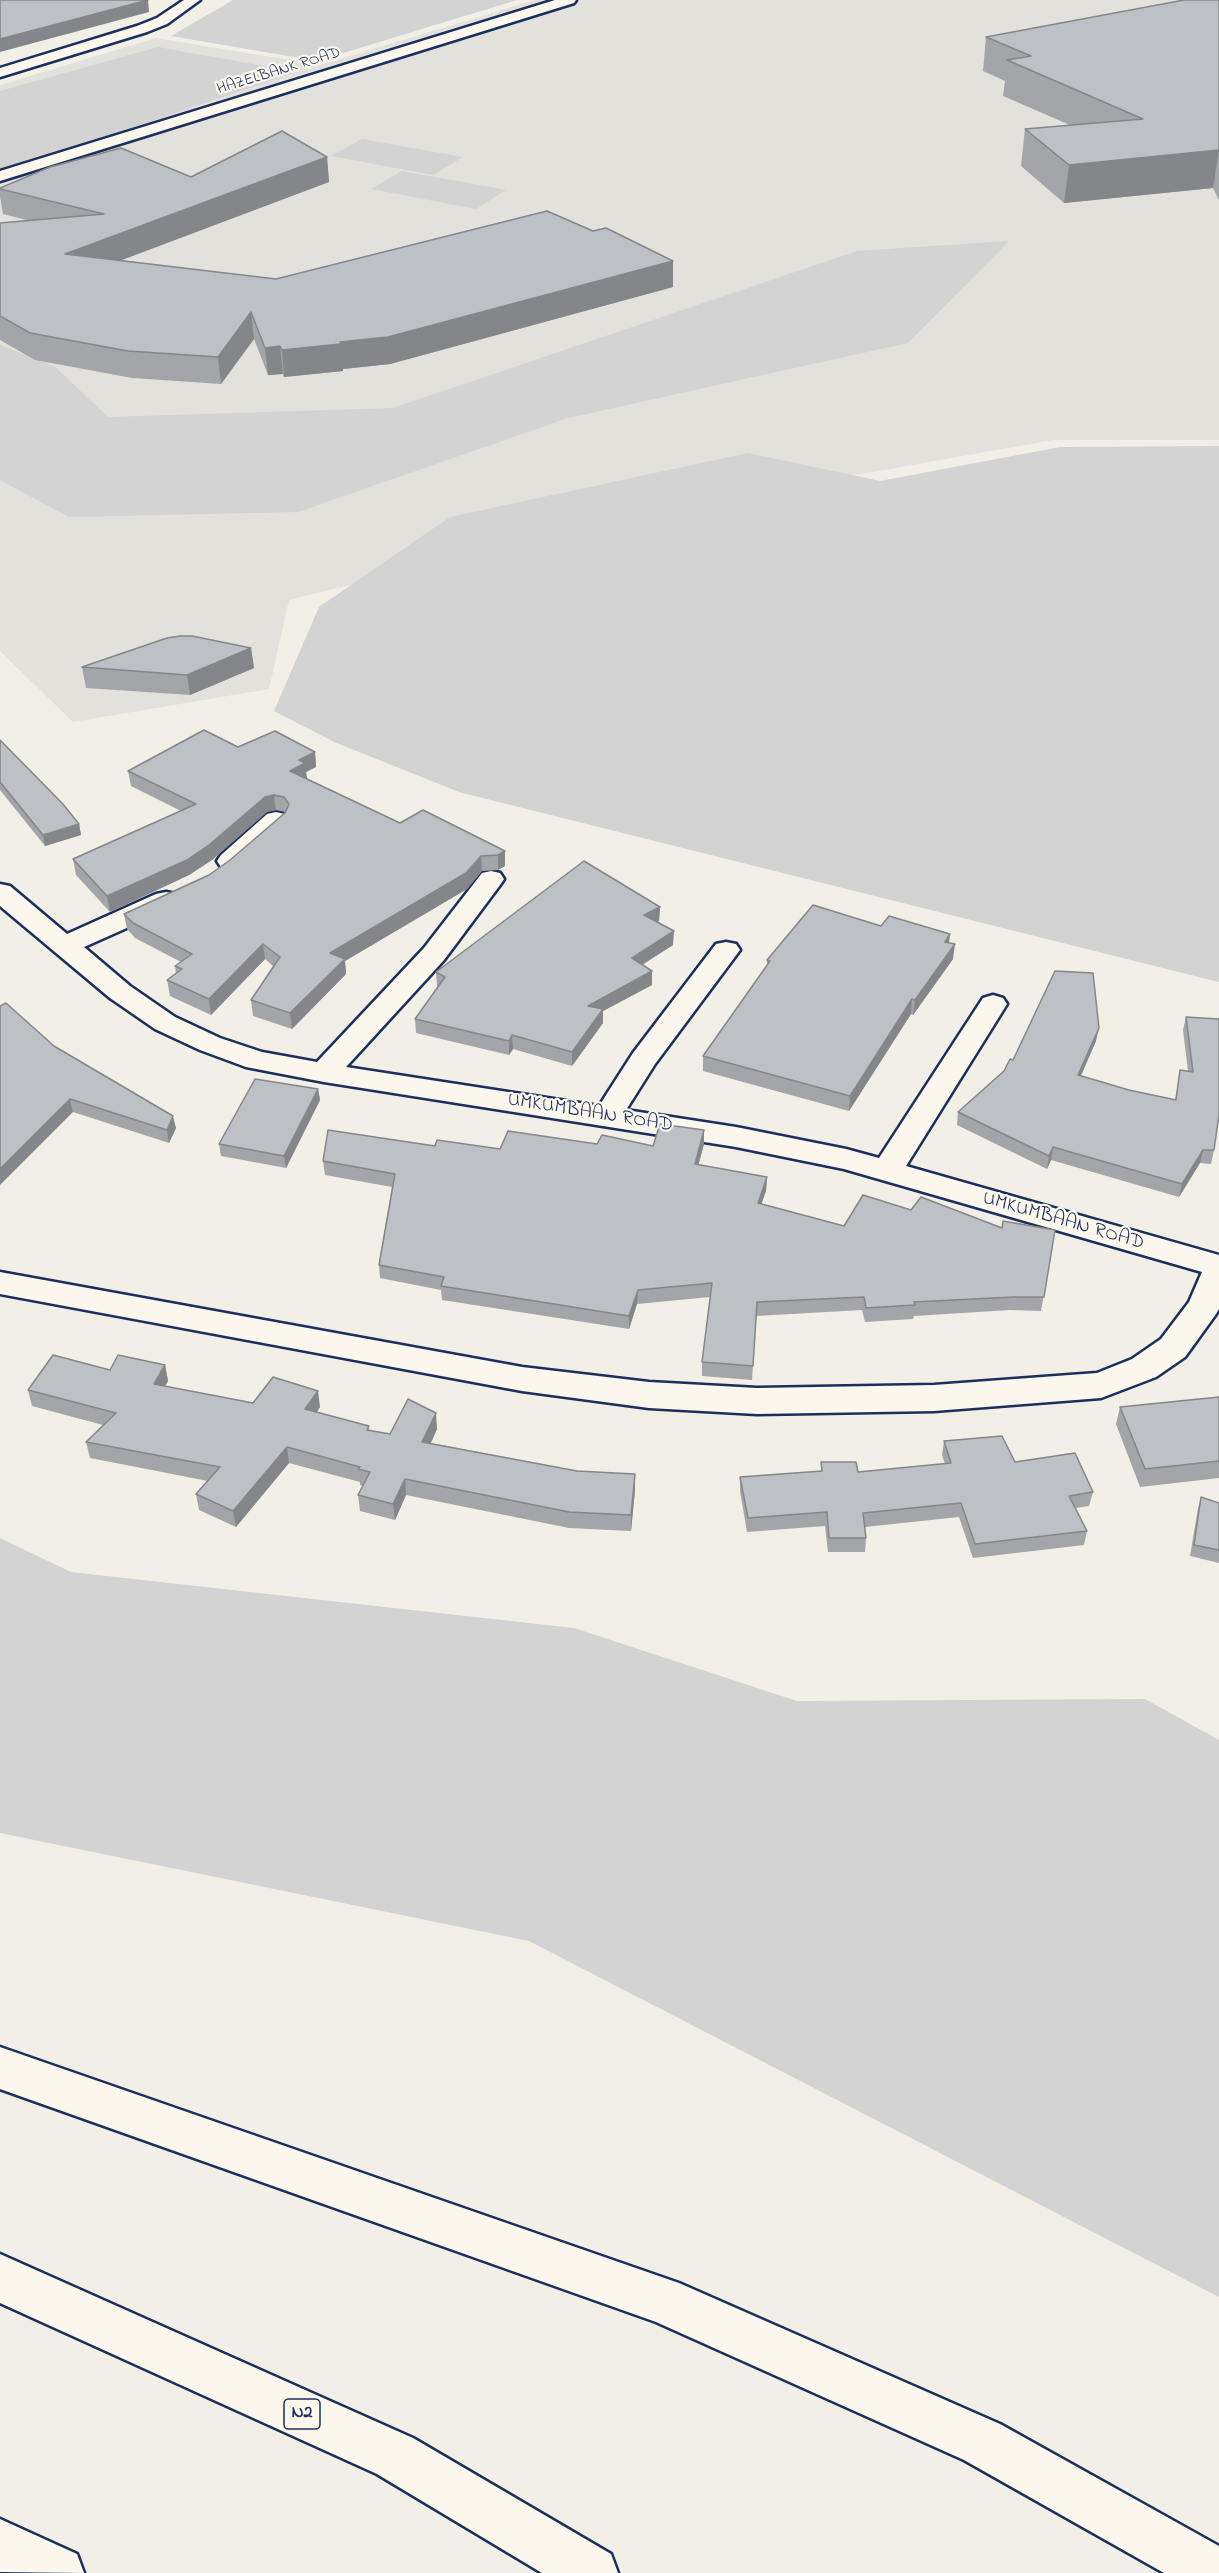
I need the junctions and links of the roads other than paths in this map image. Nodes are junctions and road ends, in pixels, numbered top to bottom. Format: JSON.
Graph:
{"nodes":[{"id":1,"x":193,"y":0,"type":"edge"},
{"id":2,"x":569,"y":0,"type":"edge"},
{"id":3,"x":0,"y":74,"type":"edge"},
{"id":4,"x":0,"y":176,"type":"edge"},
{"id":5,"x":276,"y":820,"type":"edge"},
{"id":6,"x":491,"y":879,"type":"dead end"},
{"id":7,"x":0,"y":892,"type":"edge"},
{"id":8,"x":64,"y":946,"type":"junction"},
{"id":9,"x":726,"y":950,"type":"dead end"},
{"id":10,"x":993,"y":1004,"type":"dead end"},
{"id":11,"x":324,"y":1073,"type":"junction"},
{"id":12,"x":607,"y":1117,"type":"junction"},
{"id":13,"x":887,"y":1171,"type":"junction"},
{"id":14,"x":1219,"y":1266,"type":"edge"},
{"id":15,"x":1219,"y":1272,"type":"edge"},
{"id":16,"x":0,"y":1283,"type":"edge"},
{"id":17,"x":0,"y":2068,"type":"edge"},
{"id":18,"x":0,"y":2278,"type":"edge"},
{"id":19,"x":0,"y":2545,"type":"edge"},
{"id":20,"x":58,"y":2573,"type":"edge"},
{"id":21,"x":592,"y":2573,"type":"edge"},
{"id":22,"x":1215,"y":2573,"type":"edge"}],
"edges":[{"from":1,"to":3,"type":"main road"},
{"from":2,"to":4,"type":"main road","name":"HAZELBANK ROAD"},
{"from":5,"to":8,"type":"main road"},
{"from":6,"to":11,"type":"main road"},
{"from":7,"to":8,"type":"main road","name":"UMKUMBAAN ROAD"},
{"from":8,"to":11,"type":"main road","name":"UMKUMBAAN ROAD"},
{"from":9,"to":12,"type":"main road"},
{"from":10,"to":13,"type":"main road"},
{"from":11,"to":12,"type":"main road","name":"UMKUMBAAN ROAD"},
{"from":12,"to":13,"type":"main road","name":"UMKUMBAAN ROAD"},
{"from":13,"to":14,"type":"main road","name":"UMKUMBAAN ROAD"},
{"from":15,"to":16,"type":"main road"},
{"from":17,"to":22,"type":"main road"},
{"from":18,"to":21,"type":"main road","number":"N2"},
{"from":19,"to":20,"type":"main road"}]}
